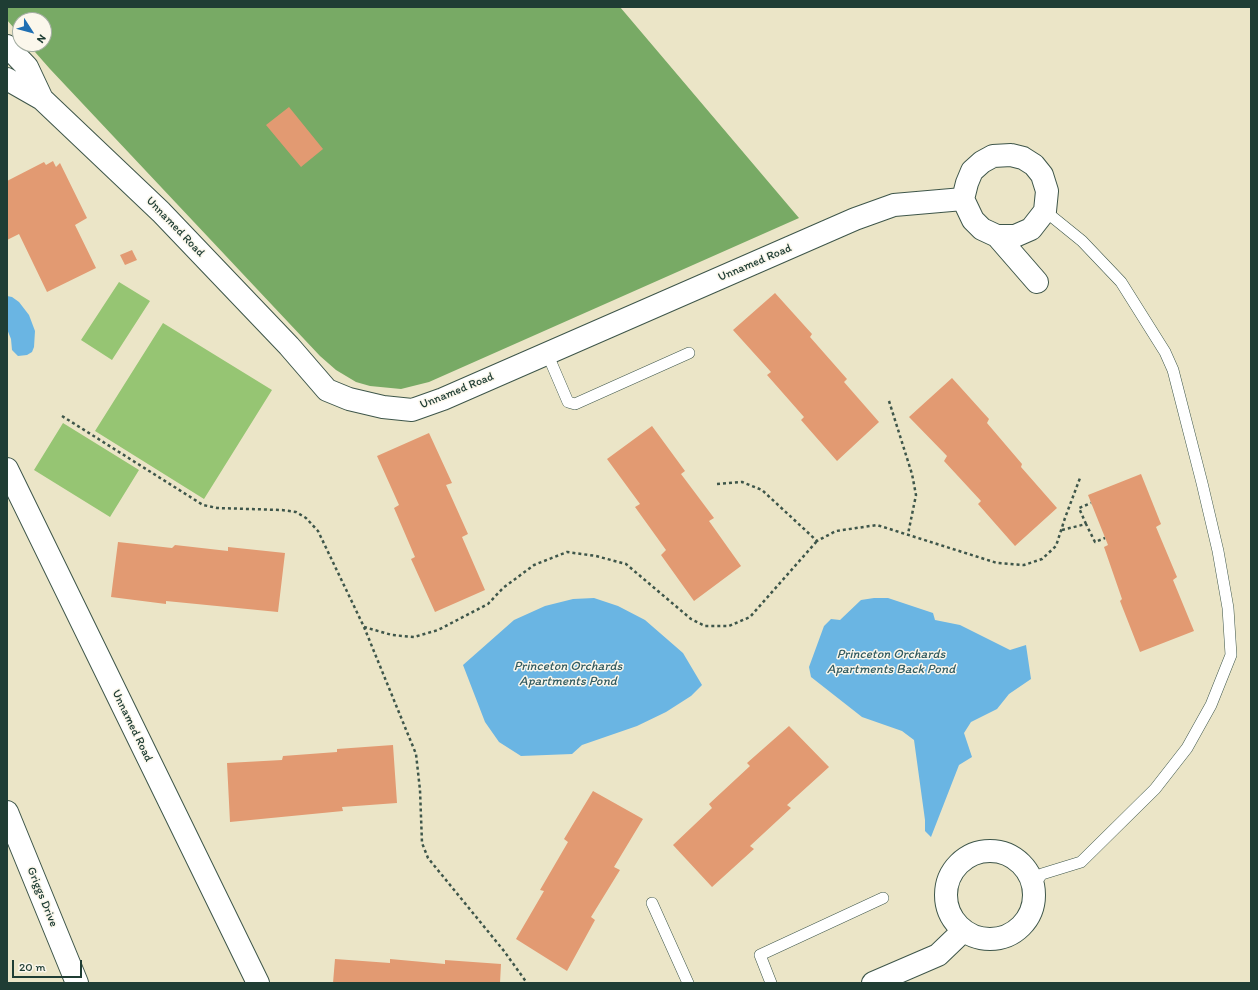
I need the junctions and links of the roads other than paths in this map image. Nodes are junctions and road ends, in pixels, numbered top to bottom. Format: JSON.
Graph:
{"nodes":[{"id":1,"x":7,"y":46,"type":"edge"},
{"id":2,"x":7,"y":79,"type":"edge"},
{"id":3,"x":42,"y":100,"type":"junction"},
{"id":4,"x":963,"y":199,"type":"junction"},
{"id":5,"x":1045,"y":211,"type":"junction"},
{"id":6,"x":998,"y":236,"type":"junction"},
{"id":7,"x":1037,"y":282,"type":"dead end"},
{"id":8,"x":547,"y":353,"type":"junction"},
{"id":9,"x":689,"y":353,"type":"dead end"},
{"id":10,"x":7,"y":469,"type":"edge"},
{"id":11,"x":7,"y":812,"type":"edge"},
{"id":12,"x":1033,"y":886,"type":"junction"},
{"id":13,"x":883,"y":898,"type":"dead end"},
{"id":14,"x":652,"y":903,"type":"dead end"},
{"id":15,"x":963,"y":930,"type":"junction"},
{"id":16,"x":77,"y":983,"type":"edge"},
{"id":17,"x":258,"y":983,"type":"edge"},
{"id":18,"x":688,"y":983,"type":"edge"},
{"id":19,"x":771,"y":983,"type":"edge"},
{"id":20,"x":873,"y":983,"type":"edge"}],
"edges":[{"from":1,"to":3,"type":"street","name":"Unnamed Road"},
{"from":2,"to":3,"type":"street","name":"Unnamed Road"},
{"from":3,"to":8,"type":"street","name":"Unnamed Road"},
{"from":4,"to":5,"type":"street"},
{"from":4,"to":6,"type":"street"},
{"from":4,"to":8,"type":"street","name":"Unnamed Road"},
{"from":5,"to":6,"type":"street"},
{"from":5,"to":12,"type":"lane"},
{"from":6,"to":7,"type":"street"},
{"from":8,"to":9,"type":"lane"},
{"from":10,"to":17,"type":"street","name":"Unnamed Road"},
{"from":11,"to":16,"type":"street","name":"Griggs Drive"},
{"from":12,"to":15,"type":"street"},
{"from":12,"to":15,"type":"street"},
{"from":13,"to":19,"type":"lane"},
{"from":14,"to":18,"type":"lane"},
{"from":15,"to":20,"type":"street"}]}
